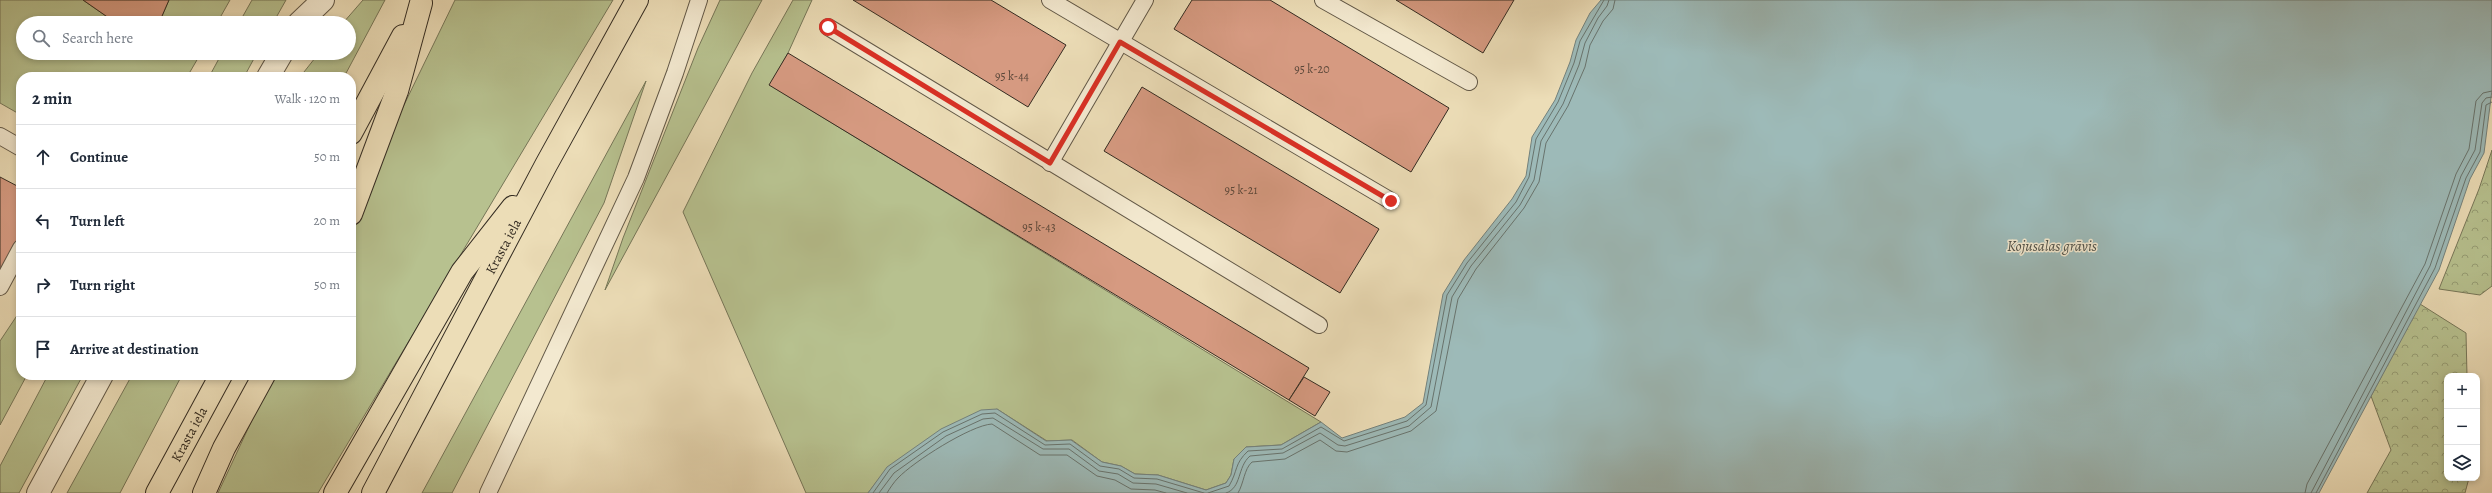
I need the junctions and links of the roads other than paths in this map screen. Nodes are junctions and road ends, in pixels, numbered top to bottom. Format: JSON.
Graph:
{"nodes":[{"id":1,"x":311,"y":0,"type":"edge"},
{"id":2,"x":323,"y":0,"type":"edge"},
{"id":3,"x":637,"y":0,"type":"edge"},
{"id":4,"x":699,"y":0,"type":"edge"},
{"id":5,"x":1050,"y":0,"type":"edge"},
{"id":6,"x":1145,"y":0,"type":"edge"},
{"id":7,"x":1324,"y":0,"type":"edge"},
{"id":8,"x":422,"y":2,"type":"edge"},
{"id":9,"x":303,"y":16,"type":"edge"},
{"id":10,"x":306,"y":16,"type":"edge"},
{"id":11,"x":828,"y":27,"type":"dead end"},
{"id":12,"x":1120,"y":42,"type":"junction"},
{"id":13,"x":278,"y":60,"type":"edge"},
{"id":14,"x":271,"y":72,"type":"edge"},
{"id":15,"x":1469,"y":82,"type":"dead end"},
{"id":16,"x":356,"y":124,"type":"edge"},
{"id":17,"x":0,"y":136,"type":"edge"},
{"id":18,"x":16,"y":145,"type":"edge"},
{"id":19,"x":1050,"y":163,"type":"junction"},
{"id":20,"x":546,"y":165,"type":"junction"},
{"id":21,"x":356,"y":201,"type":"edge"},
{"id":22,"x":1391,"y":201,"type":"dead end"},
{"id":23,"x":16,"y":257,"type":"edge"},
{"id":24,"x":0,"y":287,"type":"edge"},
{"id":25,"x":1319,"y":325,"type":"dead end"},
{"id":26,"x":99,"y":380,"type":"edge"},
{"id":27,"x":217,"y":380,"type":"edge"},
{"id":28,"x":261,"y":380,"type":"edge"},
{"id":29,"x":38,"y":493,"type":"edge"},
{"id":30,"x":157,"y":493,"type":"edge"},
{"id":31,"x":204,"y":493,"type":"edge"},
{"id":32,"x":335,"y":493,"type":"edge"},
{"id":33,"x":372,"y":493,"type":"edge"},
{"id":34,"x":488,"y":493,"type":"edge"}],
"edges":[{"from":1,"to":9,"type":"street"},
{"from":2,"to":10,"type":"street"},
{"from":3,"to":20,"type":"highway","name":"Krasta iela"},
{"from":4,"to":34,"type":"lane"},
{"from":5,"to":12,"type":"lane"},
{"from":6,"to":12,"type":"lane"},
{"from":7,"to":15,"type":"lane"},
{"from":8,"to":16,"type":"highway"},
{"from":8,"to":21,"type":"highway"},
{"from":11,"to":19,"type":"lane"},
{"from":12,"to":19,"type":"lane"},
{"from":12,"to":22,"type":"lane"},
{"from":13,"to":14,"type":"street"},
{"from":17,"to":18,"type":"lane"},
{"from":19,"to":25,"type":"lane"},
{"from":20,"to":32,"type":"highway"},
{"from":20,"to":33,"type":"highway","name":"Krasta iela"},
{"from":23,"to":24,"type":"lane"},
{"from":26,"to":29,"type":"street"},
{"from":27,"to":30,"type":"highway","name":"Krasta iela"},
{"from":28,"to":31,"type":"highway"}]}
